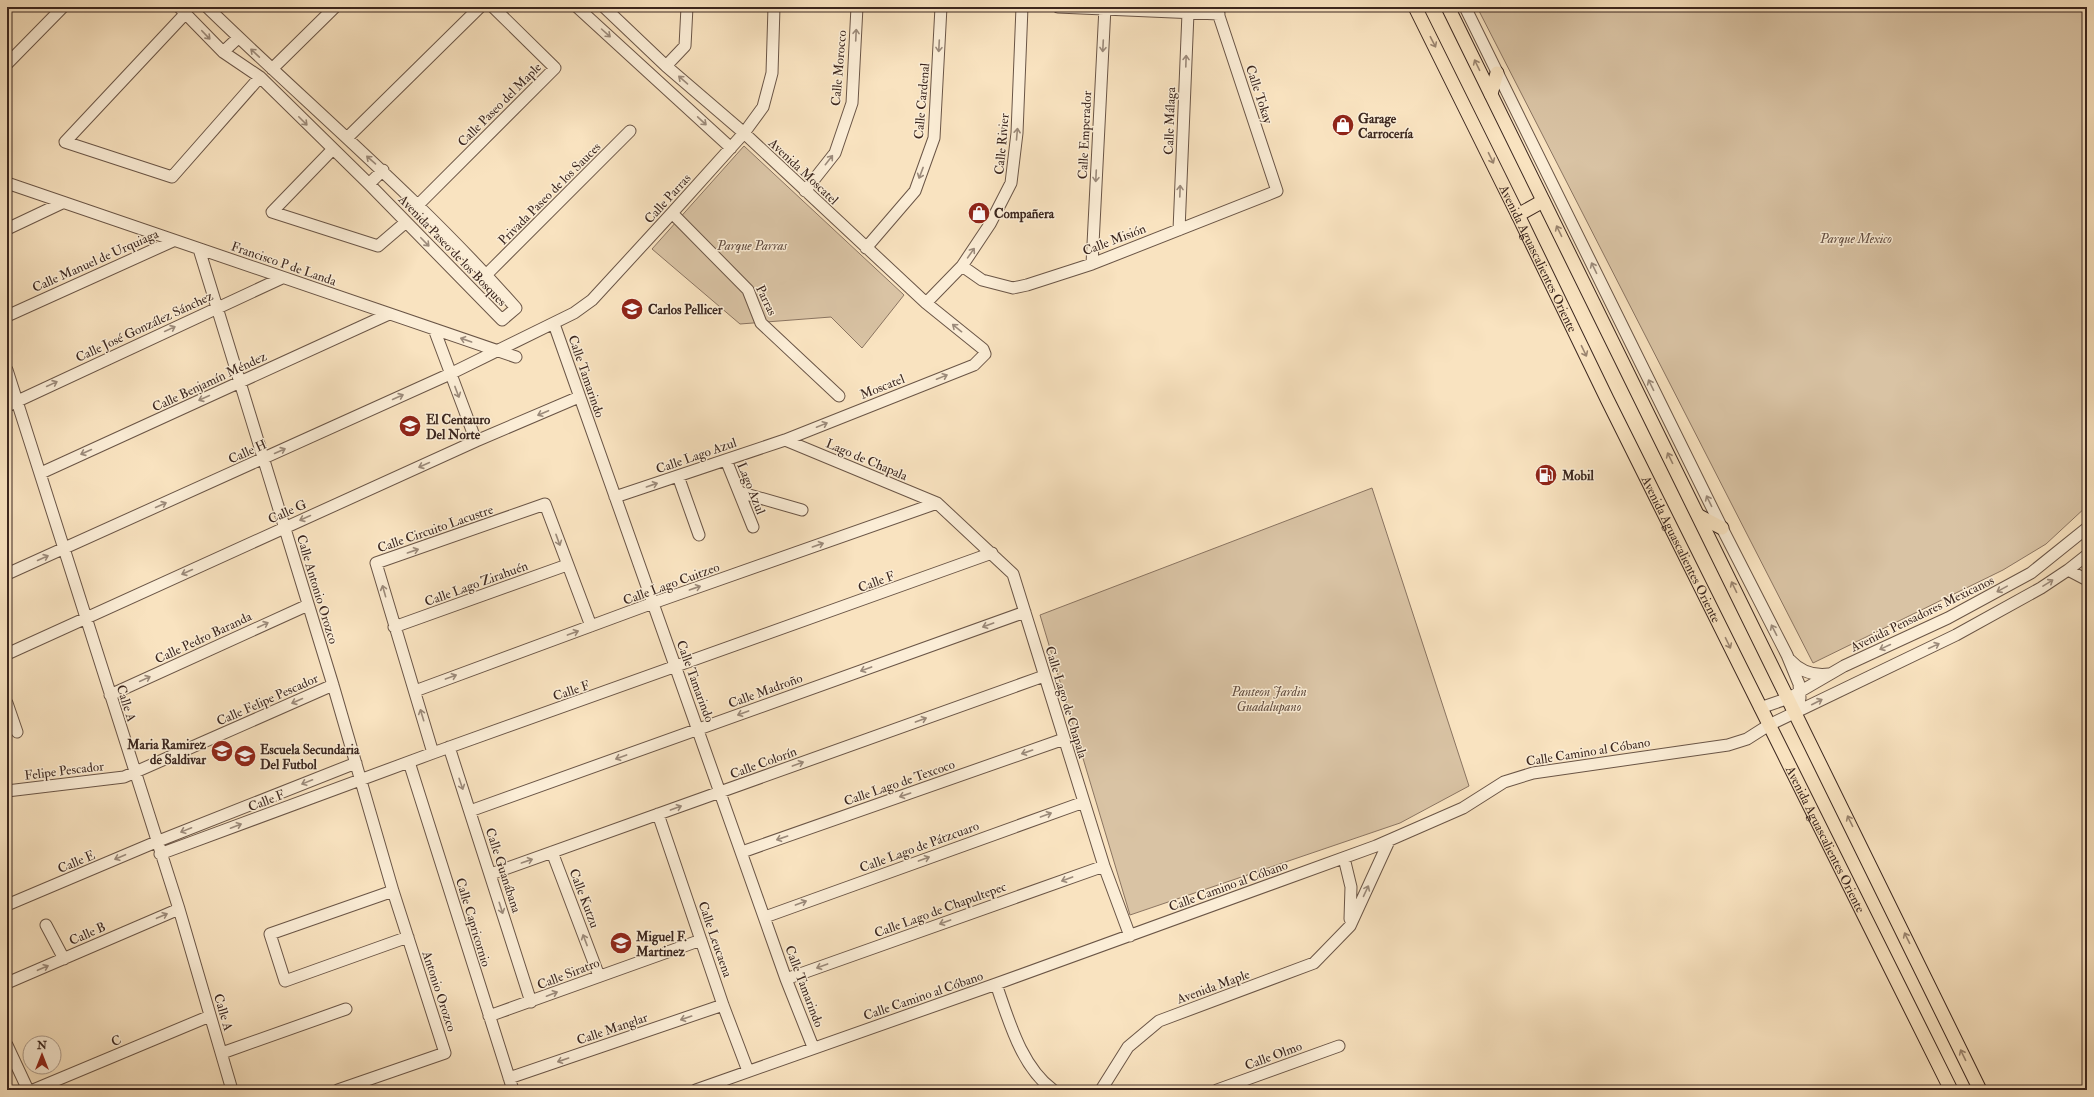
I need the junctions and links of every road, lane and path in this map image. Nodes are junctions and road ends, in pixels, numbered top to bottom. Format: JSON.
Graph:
{"nodes":[{"id":1,"x":63,"y":7,"type":"edge"},
{"id":2,"x":207,"y":7,"type":"edge"},
{"id":3,"x":335,"y":7,"type":"edge"},
{"id":4,"x":480,"y":7,"type":"edge"},
{"id":5,"x":493,"y":7,"type":"edge"},
{"id":6,"x":577,"y":7,"type":"edge"},
{"id":7,"x":604,"y":7,"type":"edge"},
{"id":8,"x":688,"y":7,"type":"edge"},
{"id":9,"x":774,"y":7,"type":"edge"},
{"id":10,"x":857,"y":7,"type":"edge"},
{"id":11,"x":941,"y":7,"type":"edge"},
{"id":12,"x":1022,"y":7,"type":"edge"},
{"id":13,"x":1058,"y":7,"type":"edge"},
{"id":14,"x":1415,"y":7,"type":"edge"},
{"id":15,"x":1448,"y":7,"type":"edge"},
{"id":16,"x":1465,"y":7,"type":"edge"},
{"id":17,"x":1105,"y":8,"type":"edge"},
{"id":18,"x":182,"y":10,"type":"edge"},
{"id":19,"x":1218,"y":11,"type":"edge"},
{"id":20,"x":1188,"y":13,"type":"junction"},
{"id":21,"x":238,"y":38,"type":"junction"},
{"id":22,"x":223,"y":52,"type":"junction"},
{"id":23,"x":7,"y":64,"type":"edge"},
{"id":24,"x":666,"y":66,"type":"junction"},
{"id":25,"x":272,"y":69,"type":"junction"},
{"id":26,"x":1497,"y":73,"type":"junction"},
{"id":27,"x":260,"y":78,"type":"junction"},
{"id":28,"x":1491,"y":94,"type":"junction"},
{"id":29,"x":630,"y":131,"type":"dead end"},
{"id":30,"x":744,"y":133,"type":"junction"},
{"id":31,"x":347,"y":138,"type":"junction"},
{"id":32,"x":731,"y":148,"type":"junction"},
{"id":33,"x":332,"y":150,"type":"junction"},
{"id":34,"x":383,"y":170,"type":"junction"},
{"id":35,"x":7,"y":183,"type":"edge"},
{"id":36,"x":369,"y":184,"type":"junction"},
{"id":37,"x":805,"y":191,"type":"junction"},
{"id":38,"x":1277,"y":191,"type":"joint"},
{"id":39,"x":1544,"y":200,"type":"junction"},
{"id":40,"x":62,"y":203,"type":"junction"},
{"id":41,"x":418,"y":205,"type":"junction"},
{"id":42,"x":672,"y":213,"type":"junction"},
{"id":43,"x":1518,"y":214,"type":"junction"},
{"id":44,"x":406,"y":222,"type":"junction"},
{"id":45,"x":7,"y":229,"type":"edge"},
{"id":46,"x":1178,"y":230,"type":"junction"},
{"id":47,"x":173,"y":241,"type":"junction"},
{"id":48,"x":866,"y":248,"type":"junction"},
{"id":49,"x":199,"y":249,"type":"junction"},
{"id":50,"x":1092,"y":264,"type":"junction"},
{"id":51,"x":962,"y":266,"type":"junction"},
{"id":52,"x":487,"y":274,"type":"junction"},
{"id":53,"x":282,"y":278,"type":"junction"},
{"id":54,"x":926,"y":303,"type":"junction"},
{"id":55,"x":216,"y":308,"type":"junction"},
{"id":56,"x":389,"y":314,"type":"junction"},
{"id":57,"x":7,"y":316,"type":"edge"},
{"id":58,"x":554,"y":324,"type":"junction"},
{"id":59,"x":434,"y":329,"type":"junction"},
{"id":60,"x":498,"y":351,"type":"junction"},
{"id":61,"x":985,"y":354,"type":"joint"},
{"id":62,"x":516,"y":357,"type":"dead end"},
{"id":63,"x":7,"y":370,"type":"edge"},
{"id":64,"x":450,"y":374,"type":"junction"},
{"id":65,"x":240,"y":382,"type":"junction"},
{"id":66,"x":839,"y":396,"type":"dead end"},
{"id":67,"x":579,"y":397,"type":"junction"},
{"id":68,"x":12,"y":403,"type":"edge"},
{"id":69,"x":785,"y":440,"type":"junction"},
{"id":70,"x":476,"y":442,"type":"junction"},
{"id":71,"x":262,"y":459,"type":"junction"},
{"id":72,"x":726,"y":460,"type":"junction"},
{"id":73,"x":41,"y":473,"type":"junction"},
{"id":74,"x":678,"y":476,"type":"junction"},
{"id":75,"x":739,"y":492,"type":"junction"},
{"id":76,"x":615,"y":497,"type":"junction"},
{"id":77,"x":937,"y":503,"type":"junction"},
{"id":78,"x":802,"y":510,"type":"dead end"},
{"id":79,"x":1699,"y":516,"type":"junction"},
{"id":80,"x":753,"y":527,"type":"dead end"},
{"id":81,"x":284,"y":528,"type":"junction"},
{"id":82,"x":1722,"y":528,"type":"junction"},
{"id":83,"x":2084,"y":533,"type":"edge"},
{"id":84,"x":699,"y":535,"type":"dead end"},
{"id":85,"x":64,"y":548,"type":"junction"},
{"id":86,"x":992,"y":553,"type":"junction"},
{"id":87,"x":2087,"y":555,"type":"edge"},
{"id":88,"x":567,"y":565,"type":"junction"},
{"id":89,"x":2068,"y":570,"type":"junction"},
{"id":90,"x":7,"y":574,"type":"edge"},
{"id":91,"x":2087,"y":580,"type":"edge"},
{"id":92,"x":653,"y":603,"type":"junction"},
{"id":93,"x":308,"y":605,"type":"junction"},
{"id":94,"x":1025,"y":612,"type":"junction"},
{"id":95,"x":85,"y":618,"type":"junction"},
{"id":96,"x":591,"y":626,"type":"junction"},
{"id":97,"x":394,"y":627,"type":"junction"},
{"id":98,"x":7,"y":654,"type":"edge"},
{"id":99,"x":1787,"y":655,"type":"junction"},
{"id":100,"x":676,"y":668,"type":"junction"},
{"id":101,"x":1831,"y":674,"type":"junction"},
{"id":102,"x":1044,"y":676,"type":"junction"},
{"id":103,"x":333,"y":685,"type":"junction"},
{"id":104,"x":414,"y":691,"type":"junction"},
{"id":105,"x":1800,"y":691,"type":"junction"},
{"id":106,"x":110,"y":695,"type":"junction"},
{"id":107,"x":1788,"y":698,"type":"junction"},
{"id":108,"x":7,"y":703,"type":"edge"},
{"id":109,"x":1760,"y":708,"type":"junction"},
{"id":110,"x":1796,"y":713,"type":"junction"},
{"id":111,"x":1769,"y":725,"type":"junction"},
{"id":112,"x":699,"y":729,"type":"junction"},
{"id":113,"x":17,"y":732,"type":"dead end"},
{"id":114,"x":1064,"y":739,"type":"junction"},
{"id":115,"x":449,"y":747,"type":"junction"},
{"id":116,"x":433,"y":753,"type":"junction"},
{"id":117,"x":410,"y":762,"type":"junction"},
{"id":118,"x":356,"y":763,"type":"junction"},
{"id":119,"x":129,"y":775,"type":"junction"},
{"id":120,"x":361,"y":779,"type":"junction"},
{"id":121,"x":7,"y":791,"type":"edge"},
{"id":122,"x":721,"y":792,"type":"junction"},
{"id":123,"x":1084,"y":802,"type":"junction"},
{"id":124,"x":470,"y":811,"type":"junction"},
{"id":125,"x":658,"y":814,"type":"junction"},
{"id":126,"x":1389,"y":841,"type":"junction"},
{"id":127,"x":156,"y":842,"type":"junction"},
{"id":128,"x":552,"y":852,"type":"junction"},
{"id":129,"x":742,"y":852,"type":"junction"},
{"id":130,"x":160,"y":854,"type":"junction"},
{"id":131,"x":1344,"y":858,"type":"junction"},
{"id":132,"x":1104,"y":866,"type":"junction"},
{"id":133,"x":490,"y":874,"type":"junction"},
{"id":134,"x":394,"y":892,"type":"junction"},
{"id":135,"x":7,"y":905,"type":"edge"},
{"id":136,"x":179,"y":909,"type":"junction"},
{"id":137,"x":765,"y":917,"type":"junction"},
{"id":138,"x":46,"y":925,"type":"dead end"},
{"id":139,"x":1350,"y":926,"type":"junction"},
{"id":140,"x":1130,"y":936,"type":"junction"},
{"id":141,"x":408,"y":937,"type":"junction"},
{"id":142,"x":701,"y":940,"type":"junction"},
{"id":143,"x":64,"y":959,"type":"junction"},
{"id":144,"x":599,"y":976,"type":"junction"},
{"id":145,"x":786,"y":979,"type":"junction"},
{"id":146,"x":7,"y":983,"type":"edge"},
{"id":147,"x":996,"y":984,"type":"junction"},
{"id":148,"x":532,"y":1002,"type":"junction"},
{"id":149,"x":723,"y":1005,"type":"junction"},
{"id":150,"x":346,"y":1009,"type":"dead end"},
{"id":151,"x":210,"y":1016,"type":"junction"},
{"id":152,"x":489,"y":1016,"type":"junction"},
{"id":153,"x":7,"y":1045,"type":"edge"},
{"id":154,"x":1339,"y":1046,"type":"dead end"},
{"id":155,"x":813,"y":1047,"type":"junction"},
{"id":156,"x":222,"y":1053,"type":"junction"},
{"id":157,"x":748,"y":1071,"type":"junction"},
{"id":158,"x":510,"y":1078,"type":"junction"},
{"id":159,"x":28,"y":1090,"type":"edge"},
{"id":160,"x":33,"y":1090,"type":"edge"},
{"id":161,"x":232,"y":1090,"type":"edge"},
{"id":162,"x":338,"y":1090,"type":"edge"},
{"id":163,"x":513,"y":1090,"type":"edge"},
{"id":164,"x":696,"y":1090,"type":"edge"},
{"id":165,"x":1053,"y":1090,"type":"edge"},
{"id":166,"x":1101,"y":1090,"type":"edge"},
{"id":167,"x":1217,"y":1090,"type":"edge"},
{"id":168,"x":1951,"y":1090,"type":"edge"},
{"id":169,"x":1980,"y":1090,"type":"edge"}],
"edges":[{"from":1,"to":23,"type":"street"},
{"from":2,"to":21,"type":"street","name":"Avenida Paseo de los Bosques"},
{"from":3,"to":25,"type":"street"},
{"from":4,"to":31,"type":"street"},
{"from":5,"to":41,"type":"street","name":"Calle Paseo del Maple"},
{"from":6,"to":32,"type":"street","one_way":true},
{"from":7,"to":24,"type":"street","name":"Avenida Moscatel"},
{"from":8,"to":24,"type":"street"},
{"from":9,"to":30,"type":"street","name":"Calle Parras"},
{"from":37,"to":10,"type":"street","name":"Calle Morocco","one_way":true},
{"from":11,"to":48,"type":"street","name":"Calle Cardenal","one_way":true},
{"from":51,"to":12,"type":"street","name":"Calle Rivier","one_way":true},
{"from":13,"to":17,"type":"street"},
{"from":14,"to":43,"type":"main road","name":"Avenida Aguascalientes Oriente","one_way":true},
{"from":28,"to":15,"type":"main road","one_way":true},
{"from":16,"to":26,"type":"street"},
{"from":17,"to":20,"type":"street"},
{"from":17,"to":50,"type":"street","name":"Calle Emperador","one_way":true},
{"from":18,"to":22,"type":"street","name":"Avenida Paseo de los Bosques","one_way":true},
{"from":18,"to":27,"type":"street"},
{"from":19,"to":20,"type":"street"},
{"from":19,"to":38,"type":"street","name":"Calle Tokay"},
{"from":46,"to":20,"type":"street","name":"Calle Málaga","one_way":true},
{"from":21,"to":22,"type":"street"},
{"from":25,"to":21,"type":"street","name":"Avenida Paseo de los Bosques","one_way":true},
{"from":22,"to":27,"type":"street","name":"Avenida Paseo de los Bosques"},
{"from":30,"to":24,"type":"street","name":"Avenida Moscatel","one_way":true},
{"from":25,"to":31,"type":"street","name":"Avenida Paseo de los Bosques"},
{"from":26,"to":28,"type":"main road"},
{"from":82,"to":26,"type":"street","one_way":true},
{"from":27,"to":33,"type":"street","name":"Avenida Paseo de los Bosques","one_way":true},
{"from":28,"to":39,"type":"main road"},
{"from":29,"to":52,"type":"street","name":"Privada Paseo de los Sauces"},
{"from":30,"to":32,"type":"street","name":"Calle Parras"},
{"from":30,"to":37,"type":"street","name":"Avenida Moscatel"},
{"from":34,"to":31,"type":"street","name":"Avenida Paseo de los Bosques","one_way":true},
{"from":32,"to":42,"type":"street","name":"Calle Parras"},
{"from":33,"to":36,"type":"street","name":"Avenida Paseo de los Bosques"},
{"from":33,"to":44,"type":"street"},
{"from":34,"to":36,"type":"street"},
{"from":34,"to":41,"type":"street","name":"Avenida Paseo de los Bosques"},
{"from":35,"to":40,"type":"street"},
{"from":36,"to":44,"type":"street","name":"Avenida Paseo de los Bosques"},
{"from":37,"to":48,"type":"street","name":"Avenida Moscatel"},
{"from":38,"to":46,"type":"street","name":"Calle Misión"},
{"from":39,"to":43,"type":"main road"},
{"from":79,"to":39,"type":"main road","one_way":true},
{"from":40,"to":45,"type":"street"},
{"from":40,"to":47,"type":"street","name":"Francisco P de Landa"},
{"from":41,"to":52,"type":"street","name":"Avenida Paseo de los Bosques"},
{"from":42,"to":58,"type":"street","name":"Calle Parras"},
{"from":42,"to":66,"type":"street","name":"Parras"},
{"from":43,"to":109,"type":"main road","name":"Avenida Aguascalientes Oriente","one_way":true},
{"from":44,"to":52,"type":"street","name":"Avenida Paseo de los Bosques","one_way":true},
{"from":46,"to":50,"type":"street","name":"Calle Misión"},
{"from":47,"to":49,"type":"street","name":"Francisco P de Landa"},
{"from":47,"to":57,"type":"street","name":"Calle Manuel de Urquiaga"},
{"from":48,"to":54,"type":"street","name":"Avenida Moscatel"},
{"from":49,"to":53,"type":"street","name":"Francisco P de Landa"},
{"from":49,"to":55,"type":"street","name":"Calle Antonio Orozco"},
{"from":50,"to":51,"type":"street","name":"Calle Misión"},
{"from":51,"to":54,"type":"street","name":"Calle Rivier"},
{"from":53,"to":55,"type":"street","name":"Calle José González Sánchez"},
{"from":53,"to":56,"type":"street","name":"Francisco P de Landa"},
{"from":61,"to":54,"type":"street","name":"Avenida Moscatel","one_way":true},
{"from":55,"to":65,"type":"street","name":"Calle Antonio Orozco"},
{"from":68,"to":55,"type":"street","name":"Calle José González Sánchez","one_way":true},
{"from":56,"to":59,"type":"street","name":"Francisco P de Landa"},
{"from":56,"to":65,"type":"street","name":"Calle Benjamín Méndez"},
{"from":58,"to":60,"type":"street","name":"Calle Parras"},
{"from":58,"to":67,"type":"street","name":"Calle Tamarindo"},
{"from":60,"to":59,"type":"street","name":"Francisco P de Landa","one_way":true},
{"from":59,"to":64,"type":"street"},
{"from":60,"to":62,"type":"street","name":"Francisco P de Landa"},
{"from":60,"to":64,"type":"street","name":"Calle H"},
{"from":69,"to":61,"type":"street","name":"Moscatel","one_way":true},
{"from":63,"to":68,"type":"street","name":"Calle A"},
{"from":64,"to":70,"type":"street","one_way":true},
{"from":71,"to":64,"type":"street","name":"Calle H","one_way":true},
{"from":65,"to":71,"type":"street","name":"Calle Antonio Orozco"},
{"from":65,"to":73,"type":"street","name":"Calle Benjamín Méndez","one_way":true},
{"from":67,"to":70,"type":"street","name":"Calle G","one_way":true},
{"from":67,"to":76,"type":"street","name":"Calle Tamarindo"},
{"from":68,"to":73,"type":"street","name":"Calle A"},
{"from":69,"to":72,"type":"street","name":"Calle Lago Azul"},
{"from":69,"to":77,"type":"street","name":"Lago de Chapala"},
{"from":70,"to":81,"type":"street","name":"Calle G","one_way":true},
{"from":71,"to":81,"type":"street","name":"Calle Antonio Orozco"},
{"from":85,"to":71,"type":"street","name":"Calle H","one_way":true},
{"from":72,"to":74,"type":"street","name":"Calle Lago Azul"},
{"from":72,"to":75,"type":"street","name":"Lago Azul"},
{"from":73,"to":85,"type":"street","name":"Calle A"},
{"from":76,"to":74,"type":"street","name":"Calle Lago Azul","one_way":true},
{"from":74,"to":84,"type":"street"},
{"from":75,"to":78,"type":"street"},
{"from":75,"to":80,"type":"street","name":"Lago Azul"},
{"from":76,"to":92,"type":"street","name":"Calle Tamarindo"},
{"from":77,"to":86,"type":"street","name":"Calle Lago de Chapala"},
{"from":92,"to":77,"type":"street","name":"Calle Lago Cuitzeo","one_way":true},
{"from":79,"to":82,"type":"main road"},
{"from":107,"to":79,"type":"main road","one_way":true},
{"from":81,"to":93,"type":"street","name":"Calle Antonio Orozco"},
{"from":81,"to":95,"type":"street","name":"Calle G","one_way":true},
{"from":99,"to":82,"type":"street","one_way":true},
{"from":83,"to":101,"type":"street","name":"Avenida Pensadores Mexicanos","one_way":true},
{"from":90,"to":85,"type":"street","name":"Calle H","one_way":true},
{"from":85,"to":95,"type":"street","name":"Calle A"},
{"from":86,"to":94,"type":"street","name":"Calle Lago de Chapala"},
{"from":86,"to":100,"type":"street","name":"Calle F"},
{"from":87,"to":89,"type":"street"},
{"from":88,"to":96,"type":"street","name":"Calle Circuito Lacustre"},
{"from":88,"to":97,"type":"street","name":"Calle Lago Zirahuén"},
{"from":97,"to":88,"type":"street","name":"Calle Circuito Lacustre","one_way":true},
{"from":89,"to":91,"type":"street"},
{"from":110,"to":89,"type":"street","one_way":true},
{"from":92,"to":96,"type":"street","name":"Calle Lago Cuitzeo"},
{"from":92,"to":100,"type":"street","name":"Calle Tamarindo"},
{"from":93,"to":103,"type":"street","name":"Calle Antonio Orozco"},
{"from":106,"to":93,"type":"street","name":"Calle Pedro Baranda","one_way":true},
{"from":94,"to":102,"type":"street","name":"Calle Lago de Chapala"},
{"from":94,"to":112,"type":"street","name":"Calle Madroño","one_way":true},
{"from":95,"to":98,"type":"street","name":"Calle G"},
{"from":95,"to":106,"type":"street","name":"Calle A"},
{"from":104,"to":96,"type":"street","name":"Calle Lago Cuitzeo","one_way":true},
{"from":97,"to":104,"type":"street","name":"Calle Circuito Lacustre"},
{"from":99,"to":101,"type":"street"},
{"from":99,"to":105,"type":"street"},
{"from":100,"to":112,"type":"street","name":"Calle Tamarindo"},
{"from":100,"to":115,"type":"street","name":"Calle F"},
{"from":101,"to":105,"type":"street","name":"Avenida Pensadores Mexicanos"},
{"from":102,"to":114,"type":"street","name":"Calle Lago de Chapala"},
{"from":122,"to":102,"type":"street","name":"Calle Colorín","one_way":true},
{"from":103,"to":118,"type":"street","name":"Calle Antonio Orozco"},
{"from":103,"to":119,"type":"street","name":"Calle Felipe Pescador","one_way":true},
{"from":116,"to":104,"type":"street","name":"Calle Circuito Lacustre","one_way":true},
{"from":105,"to":107,"type":"street","name":"Avenida Pensadores Mexicanos"},
{"from":105,"to":110,"type":"street"},
{"from":106,"to":119,"type":"street","name":"Calle A"},
{"from":107,"to":109,"type":"street","name":"Avenida Pensadores Mexicanos"},
{"from":107,"to":110,"type":"main road"},
{"from":108,"to":113,"type":"street"},
{"from":109,"to":111,"type":"main road","name":"Avenida Aguascalientes Oriente"},
{"from":110,"to":111,"type":"street"},
{"from":169,"to":110,"type":"main road","one_way":true},
{"from":111,"to":126,"type":"street","name":"Calle Camino al Cóbano"},
{"from":111,"to":168,"type":"main road","name":"Avenida Aguascalientes Oriente"},
{"from":112,"to":122,"type":"street","name":"Calle Tamarindo"},
{"from":112,"to":124,"type":"street","name":"Calle Madroño","one_way":true},
{"from":114,"to":123,"type":"street","name":"Calle Lago de Chapala"},
{"from":114,"to":129,"type":"street","name":"Calle Lago de Texcoco","one_way":true},
{"from":115,"to":116,"type":"street","name":"Calle F"},
{"from":115,"to":124,"type":"street","name":"Calle Guanábana","one_way":true},
{"from":116,"to":117,"type":"street","name":"Calle F"},
{"from":117,"to":120,"type":"street","name":"Calle F"},
{"from":117,"to":152,"type":"street","name":"Calle Capricornio"},
{"from":118,"to":120,"type":"street","name":"Calle Antonio Orozco"},
{"from":118,"to":127,"type":"street","name":"Calle F","one_way":true},
{"from":119,"to":121,"type":"street","name":"Felipe Pescador"},
{"from":119,"to":127,"type":"street","name":"Calle A"},
{"from":130,"to":120,"type":"street","name":"Calle F","one_way":true},
{"from":120,"to":134,"type":"street","name":"Calle Antonio Orozco"},
{"from":125,"to":122,"type":"street","name":"Calle Colorín","one_way":true},
{"from":122,"to":129,"type":"street","name":"Calle Tamarindo"},
{"from":123,"to":132,"type":"street","name":"Calle Lago de Chapala"},
{"from":137,"to":123,"type":"street","name":"Calle Lago de Pátzcuaro","one_way":true},
{"from":124,"to":133,"type":"street","name":"Calle Guanábana"},
{"from":125,"to":128,"type":"street","name":"Calle Colorín"},
{"from":125,"to":142,"type":"street","name":"Calle Leucaena"},
{"from":126,"to":131,"type":"street","name":"Calle Camino al Cóbano"},
{"from":139,"to":126,"type":"street","name":"Avenida Maple","one_way":true},
{"from":127,"to":130,"type":"street","name":"Calle A"},
{"from":127,"to":135,"type":"street","name":"Calle E","one_way":true},
{"from":133,"to":128,"type":"street","name":"Calle Colorín","one_way":true},
{"from":144,"to":128,"type":"street","name":"Calle Kutzu","one_way":true},
{"from":129,"to":137,"type":"street","name":"Calle Tamarindo"},
{"from":130,"to":136,"type":"street","name":"Calle A"},
{"from":131,"to":139,"type":"street"},
{"from":131,"to":140,"type":"street","name":"Calle Camino al Cóbano"},
{"from":132,"to":140,"type":"street","name":"Calle Lago de Chapala"},
{"from":132,"to":145,"type":"street","name":"Calle Lago de Chapultepec","one_way":true},
{"from":133,"to":148,"type":"street","name":"Calle Guanábana","one_way":true},
{"from":134,"to":141,"type":"street","name":"Calle Antonio Orozco"},
{"from":134,"to":141,"type":"street"},
{"from":143,"to":136,"type":"street","name":"Calle B","one_way":true},
{"from":136,"to":151,"type":"street","name":"Calle A"},
{"from":137,"to":145,"type":"street","name":"Calle Tamarindo"},
{"from":138,"to":143,"type":"street"},
{"from":139,"to":166,"type":"street","name":"Avenida Maple"},
{"from":140,"to":147,"type":"street","name":"Calle Camino al Cóbano"},
{"from":141,"to":162,"type":"street","name":"Antonio Orozco"},
{"from":142,"to":144,"type":"street","name":"Calle Siratro"},
{"from":142,"to":149,"type":"street","name":"Calle Leucaena"},
{"from":146,"to":143,"type":"street","name":"Calle B","one_way":true},
{"from":148,"to":144,"type":"street","name":"Calle Siratro","one_way":true},
{"from":145,"to":155,"type":"street","name":"Calle Tamarindo"},
{"from":147,"to":155,"type":"street","name":"Calle Camino al Cóbano"},
{"from":147,"to":165,"type":"street"},
{"from":148,"to":152,"type":"street","name":"Calle Siratro"},
{"from":149,"to":157,"type":"street","name":"Calle Leucaena"},
{"from":149,"to":158,"type":"street","name":"Calle Manglar","one_way":true},
{"from":150,"to":156,"type":"street"},
{"from":151,"to":156,"type":"street","name":"Calle A"},
{"from":151,"to":160,"type":"street","name":"C"},
{"from":152,"to":158,"type":"street","name":"Calle Capricornio"},
{"from":153,"to":159,"type":"street"},
{"from":154,"to":167,"type":"street","name":"Calle Olmo"},
{"from":155,"to":157,"type":"street","name":"Calle Camino al Cóbano"},
{"from":156,"to":161,"type":"street","name":"Calle A"},
{"from":157,"to":164,"type":"street","name":"Calle Camino al Cóbano"},
{"from":158,"to":163,"type":"street","name":"Calle Capricornio"}]}
